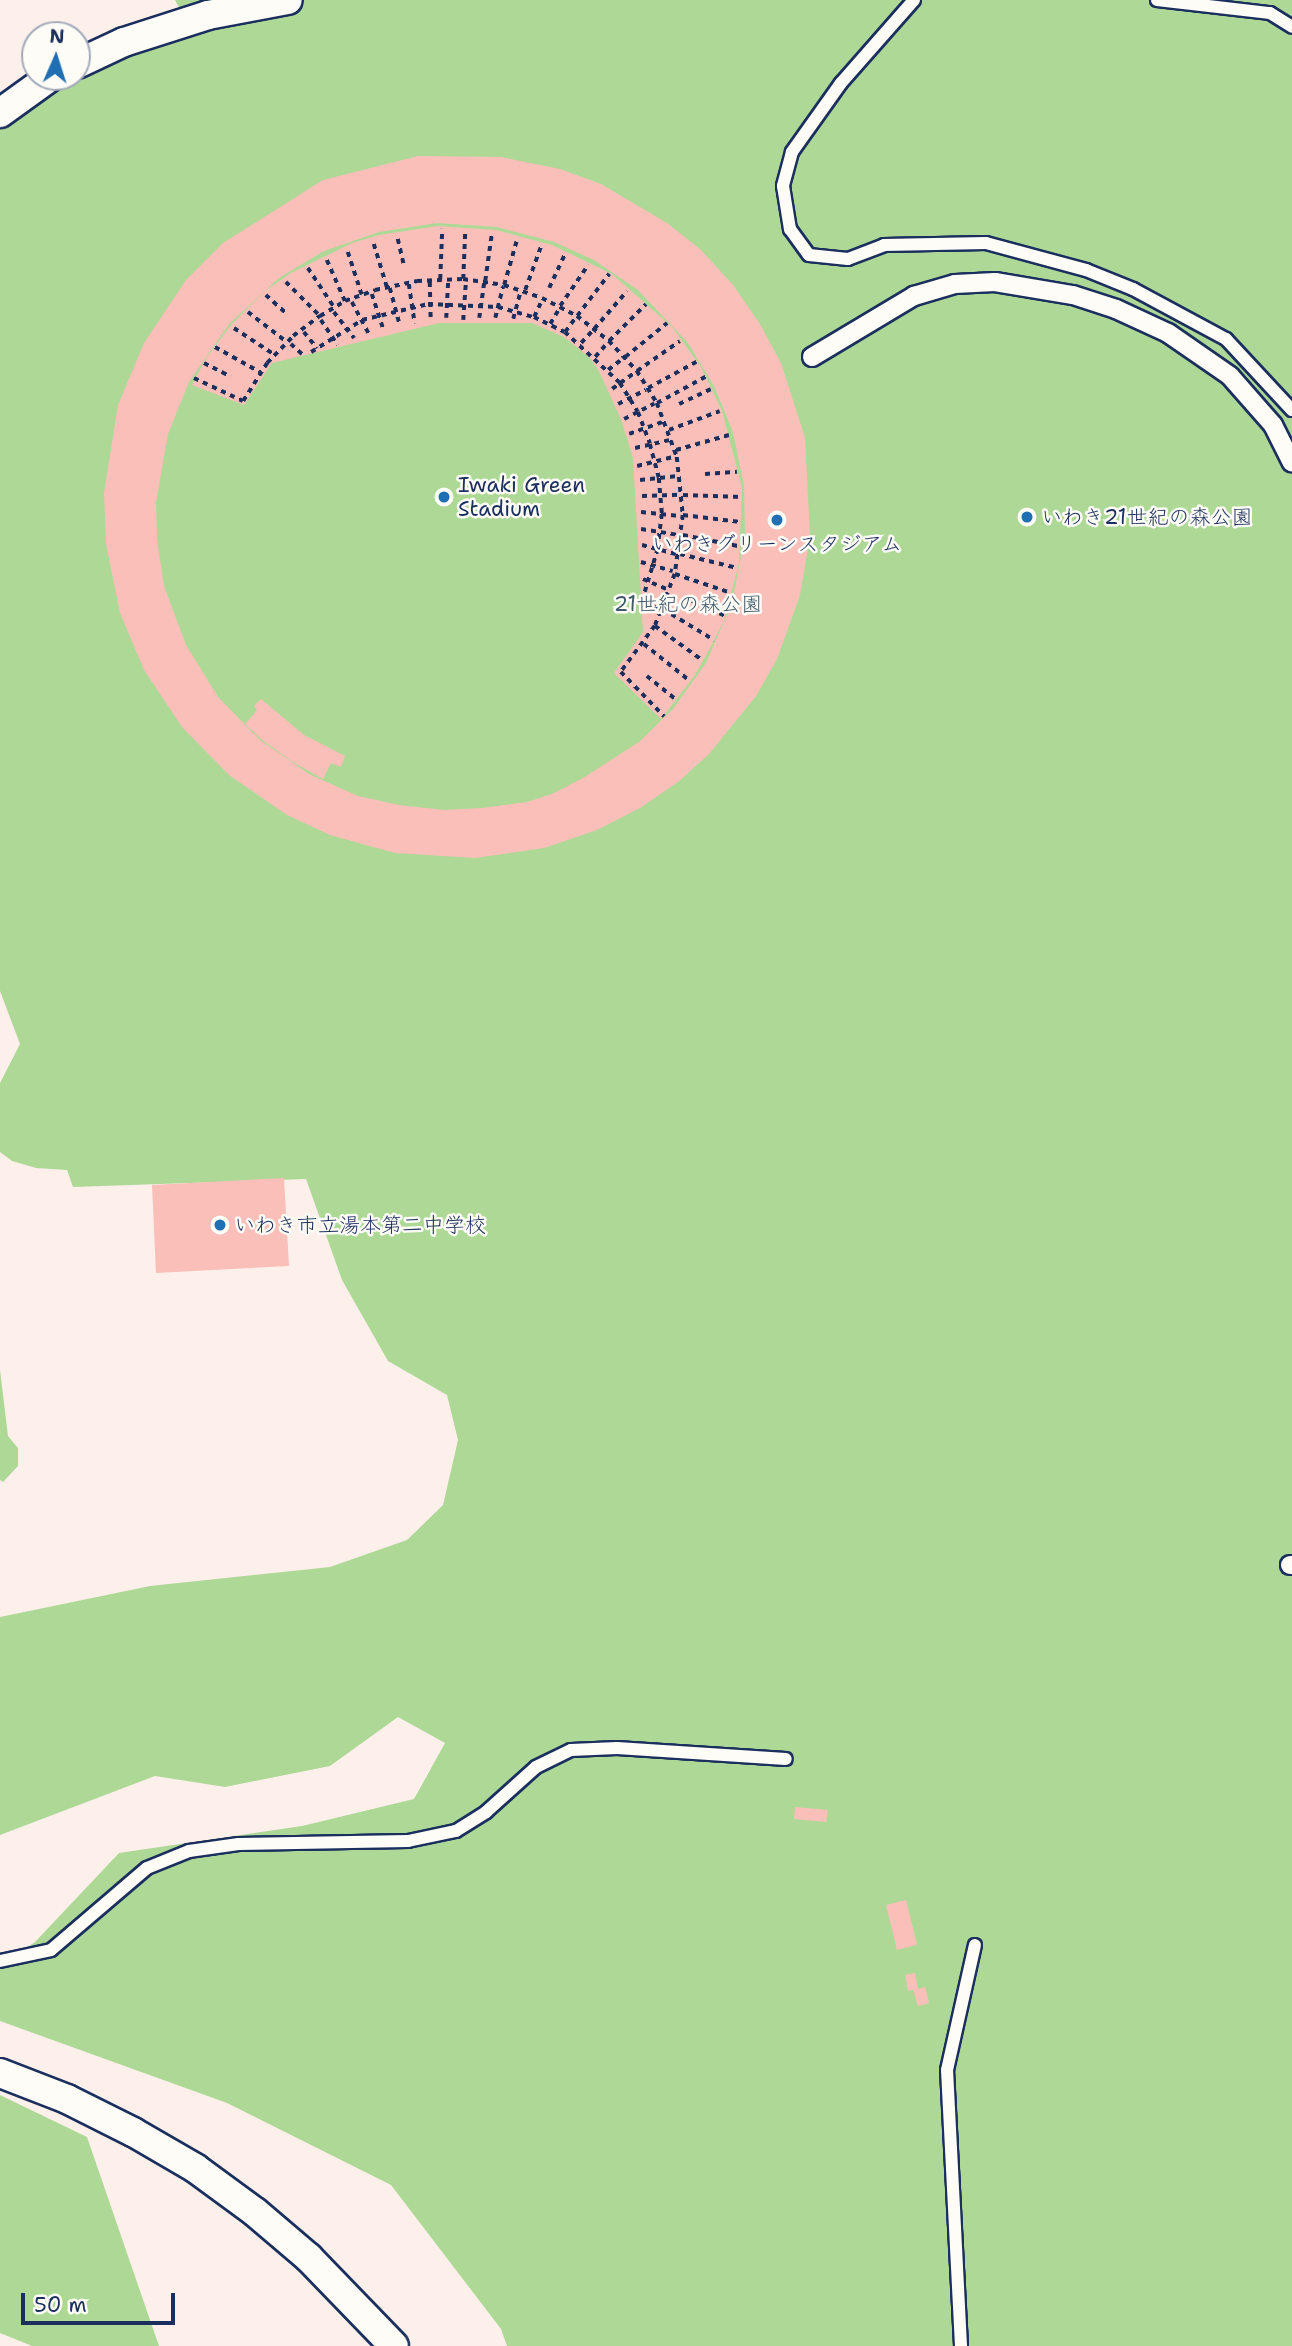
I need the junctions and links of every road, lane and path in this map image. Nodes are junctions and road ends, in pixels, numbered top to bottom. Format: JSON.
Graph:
{"nodes":[{"id":1,"x":288,"y":0,"type":"edge"},
{"id":2,"x":914,"y":0,"type":"edge"},
{"id":3,"x":1157,"y":0,"type":"edge"},
{"id":4,"x":1292,"y":27,"type":"edge"},
{"id":5,"x":91,"y":57,"type":"edge"},
{"id":6,"x":31,"y":91,"type":"edge"},
{"id":7,"x":0,"y":113,"type":"edge"},
{"id":8,"x":442,"y":229,"type":"dead end"},
{"id":9,"x":465,"y":231,"type":"dead end"},
{"id":10,"x":492,"y":231,"type":"dead end"},
{"id":11,"x":398,"y":239,"type":"dead end"},
{"id":12,"x":517,"y":239,"type":"dead end"},
{"id":13,"x":374,"y":244,"type":"dead end"},
{"id":14,"x":541,"y":246,"type":"dead end"},
{"id":15,"x":348,"y":251,"type":"dead end"},
{"id":16,"x":565,"y":254,"type":"dead end"},
{"id":17,"x":327,"y":260,"type":"dead end"},
{"id":18,"x":588,"y":265,"type":"dead end"},
{"id":19,"x":404,"y":266,"type":"dead end"},
{"id":20,"x":308,"y":268,"type":"dead end"},
{"id":21,"x":609,"y":274,"type":"dead end"},
{"id":22,"x":440,"y":279,"type":"junction"},
{"id":23,"x":465,"y":280,"type":"junction"},
{"id":24,"x":448,"y":281,"type":"dead end"},
{"id":25,"x":286,"y":282,"type":"dead end"},
{"id":26,"x":430,"y":282,"type":"dead end"},
{"id":27,"x":485,"y":282,"type":"junction"},
{"id":28,"x":410,"y":284,"type":"dead end"},
{"id":29,"x":504,"y":286,"type":"junction"},
{"id":30,"x":389,"y":287,"type":"junction"},
{"id":31,"x":549,"y":288,"type":"dead end"},
{"id":32,"x":628,"y":291,"type":"dead end"},
{"id":33,"x":523,"y":292,"type":"junction"},
{"id":34,"x":372,"y":294,"type":"dead end"},
{"id":35,"x":266,"y":295,"type":"dead end"},
{"id":36,"x":362,"y":296,"type":"junction"},
{"id":37,"x":542,"y":300,"type":"dead end"},
{"id":38,"x":345,"y":301,"type":"junction"},
{"id":39,"x":352,"y":302,"type":"dead end"},
{"id":40,"x":447,"y":303,"type":"junction"},
{"id":41,"x":431,"y":304,"type":"junction"},
{"id":42,"x":464,"y":304,"type":"junction"},
{"id":43,"x":646,"y":304,"type":"dead end"},
{"id":44,"x":481,"y":305,"type":"junction"},
{"id":45,"x":413,"y":306,"type":"junction"},
{"id":46,"x":498,"y":307,"type":"junction"},
{"id":47,"x":560,"y":307,"type":"junction"},
{"id":48,"x":334,"y":309,"type":"junction"},
{"id":49,"x":396,"y":310,"type":"junction"},
{"id":50,"x":248,"y":312,"type":"dead end"},
{"id":51,"x":514,"y":312,"type":"junction"},
{"id":52,"x":287,"y":314,"type":"dead end"},
{"id":53,"x":379,"y":314,"type":"junction"},
{"id":54,"x":534,"y":317,"type":"junction"},
{"id":55,"x":576,"y":317,"type":"junction"},
{"id":56,"x":320,"y":318,"type":"junction"},
{"id":57,"x":446,"y":318,"type":"dead end"},
{"id":58,"x":479,"y":318,"type":"dead end"},
{"id":59,"x":495,"y":318,"type":"dead end"},
{"id":60,"x":513,"y":318,"type":"dead end"},
{"id":61,"x":362,"y":320,"type":"junction"},
{"id":62,"x":463,"y":320,"type":"dead end"},
{"id":63,"x":431,"y":322,"type":"dead end"},
{"id":64,"x":667,"y":323,"type":"dead end"},
{"id":65,"x":415,"y":324,"type":"dead end"},
{"id":66,"x":550,"y":324,"type":"junction"},
{"id":67,"x":400,"y":326,"type":"dead end"},
{"id":68,"x":234,"y":328,"type":"dead end"},
{"id":69,"x":346,"y":328,"type":"junction"},
{"id":70,"x":384,"y":330,"type":"dead end"},
{"id":71,"x":593,"y":330,"type":"junction"},
{"id":72,"x":565,"y":331,"type":"junction"},
{"id":73,"x":304,"y":332,"type":"dead end"},
{"id":74,"x":369,"y":334,"type":"dead end"},
{"id":75,"x":332,"y":337,"type":"junction"},
{"id":76,"x":354,"y":338,"type":"dead end"},
{"id":77,"x":680,"y":341,"type":"dead end"},
{"id":78,"x":608,"y":342,"type":"junction"},
{"id":79,"x":289,"y":343,"type":"junction"},
{"id":80,"x":581,"y":343,"type":"junction"},
{"id":81,"x":338,"y":345,"type":"dead end"},
{"id":82,"x":215,"y":347,"type":"dead end"},
{"id":83,"x":317,"y":348,"type":"junction"},
{"id":84,"x":311,"y":352,"type":"dead end"},
{"id":85,"x":302,"y":354,"type":"dead end"},
{"id":86,"x":275,"y":355,"type":"junction"},
{"id":87,"x":595,"y":357,"type":"junction"},
{"id":88,"x":812,"y":357,"type":"dead end"},
{"id":89,"x":623,"y":358,"type":"junction"},
{"id":90,"x":696,"y":362,"type":"dead end"},
{"id":91,"x":204,"y":363,"type":"dead end"},
{"id":92,"x":608,"y":370,"type":"junction"},
{"id":93,"x":635,"y":372,"type":"junction"},
{"id":94,"x":260,"y":373,"type":"junction"},
{"id":95,"x":231,"y":377,"type":"dead end"},
{"id":96,"x":705,"y":377,"type":"dead end"},
{"id":97,"x":194,"y":378,"type":"dead end"},
{"id":98,"x":620,"y":383,"type":"junction"},
{"id":99,"x":711,"y":388,"type":"dead end"},
{"id":100,"x":612,"y":389,"type":"dead end"},
{"id":101,"x":647,"y":389,"type":"junction"},
{"id":102,"x":630,"y":398,"type":"junction"},
{"id":103,"x":656,"y":403,"type":"junction"},
{"id":104,"x":618,"y":404,"type":"dead end"},
{"id":105,"x":679,"y":404,"type":"dead end"},
{"id":106,"x":1292,"y":410,"type":"edge"},
{"id":107,"x":720,"y":411,"type":"dead end"},
{"id":108,"x":638,"y":412,"type":"junction"},
{"id":109,"x":624,"y":419,"type":"dead end"},
{"id":110,"x":662,"y":422,"type":"dead end"},
{"id":111,"x":645,"y":428,"type":"junction"},
{"id":112,"x":669,"y":430,"type":"junction"},
{"id":113,"x":629,"y":434,"type":"dead end"},
{"id":114,"x":729,"y":435,"type":"dead end"},
{"id":115,"x":669,"y":440,"type":"dead end"},
{"id":116,"x":650,"y":444,"type":"junction"},
{"id":117,"x":635,"y":448,"type":"dead end"},
{"id":118,"x":676,"y":450,"type":"junction"},
{"id":119,"x":674,"y":457,"type":"dead end"},
{"id":120,"x":655,"y":461,"type":"junction"},
{"id":121,"x":1292,"y":463,"type":"edge"},
{"id":122,"x":637,"y":466,"type":"dead end"},
{"id":123,"x":737,"y":472,"type":"dead end"},
{"id":124,"x":705,"y":474,"type":"dead end"},
{"id":125,"x":677,"y":476,"type":"dead end"},
{"id":126,"x":659,"y":478,"type":"junction"},
{"id":127,"x":640,"y":480,"type":"dead end"},
{"id":128,"x":681,"y":495,"type":"junction"},
{"id":129,"x":642,"y":496,"type":"dead end"},
{"id":130,"x":661,"y":496,"type":"junction"},
{"id":131,"x":742,"y":497,"type":"dead end"},
{"id":132,"x":641,"y":512,"type":"dead end"},
{"id":133,"x":662,"y":514,"type":"junction"},
{"id":134,"x":682,"y":515,"type":"junction"},
{"id":135,"x":741,"y":522,"type":"dead end"},
{"id":136,"x":642,"y":529,"type":"dead end"},
{"id":137,"x":661,"y":532,"type":"junction"},
{"id":138,"x":677,"y":535,"type":"dead end"},
{"id":139,"x":683,"y":535,"type":"junction"},
{"id":140,"x":642,"y":545,"type":"dead end"},
{"id":141,"x":738,"y":546,"type":"dead end"},
{"id":142,"x":658,"y":550,"type":"junction"},
{"id":143,"x":678,"y":554,"type":"junction"},
{"id":144,"x":641,"y":562,"type":"dead end"},
{"id":145,"x":654,"y":566,"type":"junction"},
{"id":146,"x":737,"y":568,"type":"dead end"},
{"id":147,"x":674,"y":572,"type":"junction"},
{"id":148,"x":643,"y":579,"type":"dead end"},
{"id":149,"x":649,"y":582,"type":"junction"},
{"id":150,"x":667,"y":589,"type":"dead end"},
{"id":151,"x":645,"y":592,"type":"dead end"},
{"id":152,"x":730,"y":593,"type":"dead end"},
{"id":153,"x":692,"y":601,"type":"dead end"},
{"id":154,"x":646,"y":602,"type":"dead end"},
{"id":155,"x":661,"y":609,"type":"junction"},
{"id":156,"x":725,"y":616,"type":"dead end"},
{"id":157,"x":655,"y":626,"type":"junction"},
{"id":158,"x":714,"y":640,"type":"dead end"},
{"id":159,"x":644,"y":644,"type":"junction"},
{"id":160,"x":702,"y":660,"type":"dead end"},
{"id":161,"x":647,"y":676,"type":"dead end"},
{"id":162,"x":690,"y":681,"type":"dead end"},
{"id":163,"x":677,"y":700,"type":"dead end"},
{"id":164,"x":664,"y":716,"type":"dead end"},
{"id":165,"x":786,"y":1759,"type":"dead end"},
{"id":166,"x":975,"y":1945,"type":"dead end"},
{"id":167,"x":0,"y":1961,"type":"edge"},
{"id":168,"x":0,"y":2073,"type":"edge"},
{"id":169,"x":394,"y":2346,"type":"edge"},
{"id":170,"x":961,"y":2346,"type":"edge"}],
"edges":[{"from":1,"to":5,"type":"street"},
{"from":2,"to":106,"type":"lane"},
{"from":3,"to":4,"type":"lane"},
{"from":6,"to":7,"type":"street"},
{"from":8,"to":22,"type":"path"},
{"from":9,"to":23,"type":"path"},
{"from":10,"to":27,"type":"path"},
{"from":11,"to":19,"type":"path"},
{"from":12,"to":29,"type":"path"},
{"from":13,"to":30,"type":"path"},
{"from":14,"to":33,"type":"path"},
{"from":15,"to":36,"type":"path"},
{"from":16,"to":31,"type":"path"},
{"from":17,"to":38,"type":"path"},
{"from":18,"to":47,"type":"path"},
{"from":20,"to":48,"type":"path"},
{"from":21,"to":55,"type":"path"},
{"from":22,"to":23,"type":"path"},
{"from":22,"to":30,"type":"path"},
{"from":23,"to":27,"type":"path"},
{"from":23,"to":42,"type":"path"},
{"from":24,"to":40,"type":"path"},
{"from":25,"to":56,"type":"path"},
{"from":26,"to":41,"type":"path"},
{"from":27,"to":29,"type":"path"},
{"from":27,"to":44,"type":"path"},
{"from":28,"to":45,"type":"path"},
{"from":29,"to":33,"type":"path"},
{"from":29,"to":46,"type":"path"},
{"from":30,"to":36,"type":"path"},
{"from":30,"to":49,"type":"path"},
{"from":32,"to":71,"type":"path"},
{"from":33,"to":47,"type":"path"},
{"from":33,"to":51,"type":"path"},
{"from":34,"to":53,"type":"path"},
{"from":35,"to":52,"type":"path"},
{"from":36,"to":38,"type":"path"},
{"from":37,"to":54,"type":"path"},
{"from":38,"to":48,"type":"path"},
{"from":39,"to":61,"type":"path"},
{"from":40,"to":41,"type":"path"},
{"from":40,"to":42,"type":"path"},
{"from":40,"to":57,"type":"path"},
{"from":41,"to":45,"type":"path"},
{"from":41,"to":63,"type":"path"},
{"from":42,"to":44,"type":"path"},
{"from":42,"to":62,"type":"path"},
{"from":43,"to":78,"type":"path"},
{"from":44,"to":46,"type":"path"},
{"from":44,"to":58,"type":"path"},
{"from":45,"to":49,"type":"path"},
{"from":45,"to":65,"type":"path"},
{"from":46,"to":51,"type":"path"},
{"from":46,"to":59,"type":"path"},
{"from":47,"to":55,"type":"path"},
{"from":47,"to":66,"type":"path"},
{"from":48,"to":56,"type":"path"},
{"from":48,"to":69,"type":"path"},
{"from":49,"to":53,"type":"path"},
{"from":49,"to":67,"type":"path"},
{"from":50,"to":79,"type":"path"},
{"from":51,"to":54,"type":"path"},
{"from":51,"to":60,"type":"path"},
{"from":53,"to":61,"type":"path"},
{"from":53,"to":70,"type":"path"},
{"from":54,"to":66,"type":"path"},
{"from":55,"to":71,"type":"path"},
{"from":55,"to":72,"type":"path"},
{"from":56,"to":75,"type":"path"},
{"from":56,"to":79,"type":"path"},
{"from":61,"to":69,"type":"path"},
{"from":61,"to":74,"type":"path"},
{"from":64,"to":89,"type":"path"},
{"from":66,"to":72,"type":"path"},
{"from":68,"to":86,"type":"path"},
{"from":69,"to":75,"type":"path"},
{"from":69,"to":76,"type":"path"},
{"from":71,"to":78,"type":"path"},
{"from":71,"to":80,"type":"path"},
{"from":72,"to":80,"type":"path"},
{"from":73,"to":83,"type":"path"},
{"from":75,"to":81,"type":"path"},
{"from":75,"to":83,"type":"path"},
{"from":77,"to":93,"type":"path"},
{"from":78,"to":87,"type":"path"},
{"from":78,"to":89,"type":"path"},
{"from":79,"to":85,"type":"path"},
{"from":79,"to":86,"type":"path"},
{"from":80,"to":87,"type":"path"},
{"from":82,"to":94,"type":"path"},
{"from":83,"to":84,"type":"path"},
{"from":86,"to":94,"type":"path"},
{"from":87,"to":92,"type":"path"},
{"from":88,"to":121,"type":"street"},
{"from":89,"to":92,"type":"path"},
{"from":89,"to":93,"type":"path"},
{"from":90,"to":101,"type":"path"},
{"from":91,"to":95,"type":"path"},
{"from":92,"to":98,"type":"path"},
{"from":93,"to":98,"type":"path"},
{"from":93,"to":101,"type":"path"},
{"from":94,"to":97,"type":"path"},
{"from":96,"to":103,"type":"path"},
{"from":98,"to":100,"type":"path"},
{"from":98,"to":102,"type":"path"},
{"from":99,"to":105,"type":"path"},
{"from":101,"to":102,"type":"path"},
{"from":101,"to":103,"type":"path"},
{"from":102,"to":104,"type":"path"},
{"from":102,"to":108,"type":"path"},
{"from":103,"to":108,"type":"path"},
{"from":103,"to":112,"type":"path"},
{"from":107,"to":112,"type":"path"},
{"from":108,"to":109,"type":"path"},
{"from":108,"to":111,"type":"path"},
{"from":110,"to":111,"type":"path"},
{"from":111,"to":113,"type":"path"},
{"from":111,"to":116,"type":"path"},
{"from":112,"to":118,"type":"path"},
{"from":114,"to":118,"type":"path"},
{"from":115,"to":116,"type":"path"},
{"from":116,"to":117,"type":"path"},
{"from":116,"to":120,"type":"path"},
{"from":118,"to":128,"type":"path"},
{"from":119,"to":120,"type":"path"},
{"from":120,"to":122,"type":"path"},
{"from":120,"to":126,"type":"path"},
{"from":123,"to":124,"type":"path"},
{"from":125,"to":126,"type":"path"},
{"from":126,"to":127,"type":"path"},
{"from":126,"to":130,"type":"path"},
{"from":128,"to":130,"type":"path"},
{"from":128,"to":131,"type":"path"},
{"from":128,"to":134,"type":"path"},
{"from":129,"to":130,"type":"path"},
{"from":130,"to":133,"type":"path"},
{"from":132,"to":133,"type":"path"},
{"from":133,"to":134,"type":"path"},
{"from":133,"to":137,"type":"path"},
{"from":134,"to":135,"type":"path"},
{"from":134,"to":139,"type":"path"},
{"from":136,"to":137,"type":"path"},
{"from":137,"to":138,"type":"path"},
{"from":137,"to":142,"type":"path"},
{"from":139,"to":141,"type":"path"},
{"from":139,"to":143,"type":"path"},
{"from":140,"to":142,"type":"path"},
{"from":142,"to":143,"type":"path"},
{"from":142,"to":145,"type":"path"},
{"from":143,"to":146,"type":"path"},
{"from":143,"to":147,"type":"path"},
{"from":144,"to":145,"type":"path"},
{"from":145,"to":147,"type":"path"},
{"from":145,"to":149,"type":"path"},
{"from":147,"to":152,"type":"path"},
{"from":147,"to":155,"type":"path"},
{"from":148,"to":149,"type":"path"},
{"from":149,"to":150,"type":"path"},
{"from":149,"to":151,"type":"path"},
{"from":153,"to":156,"type":"path"},
{"from":154,"to":155,"type":"path"},
{"from":155,"to":157,"type":"path"},
{"from":155,"to":158,"type":"path"},
{"from":157,"to":159,"type":"path"},
{"from":157,"to":160,"type":"path"},
{"from":159,"to":162,"type":"path"},
{"from":159,"to":164,"type":"path"},
{"from":161,"to":163,"type":"path"},
{"from":165,"to":167,"type":"lane"},
{"from":166,"to":170,"type":"lane"},
{"from":168,"to":169,"type":"street"}]}
